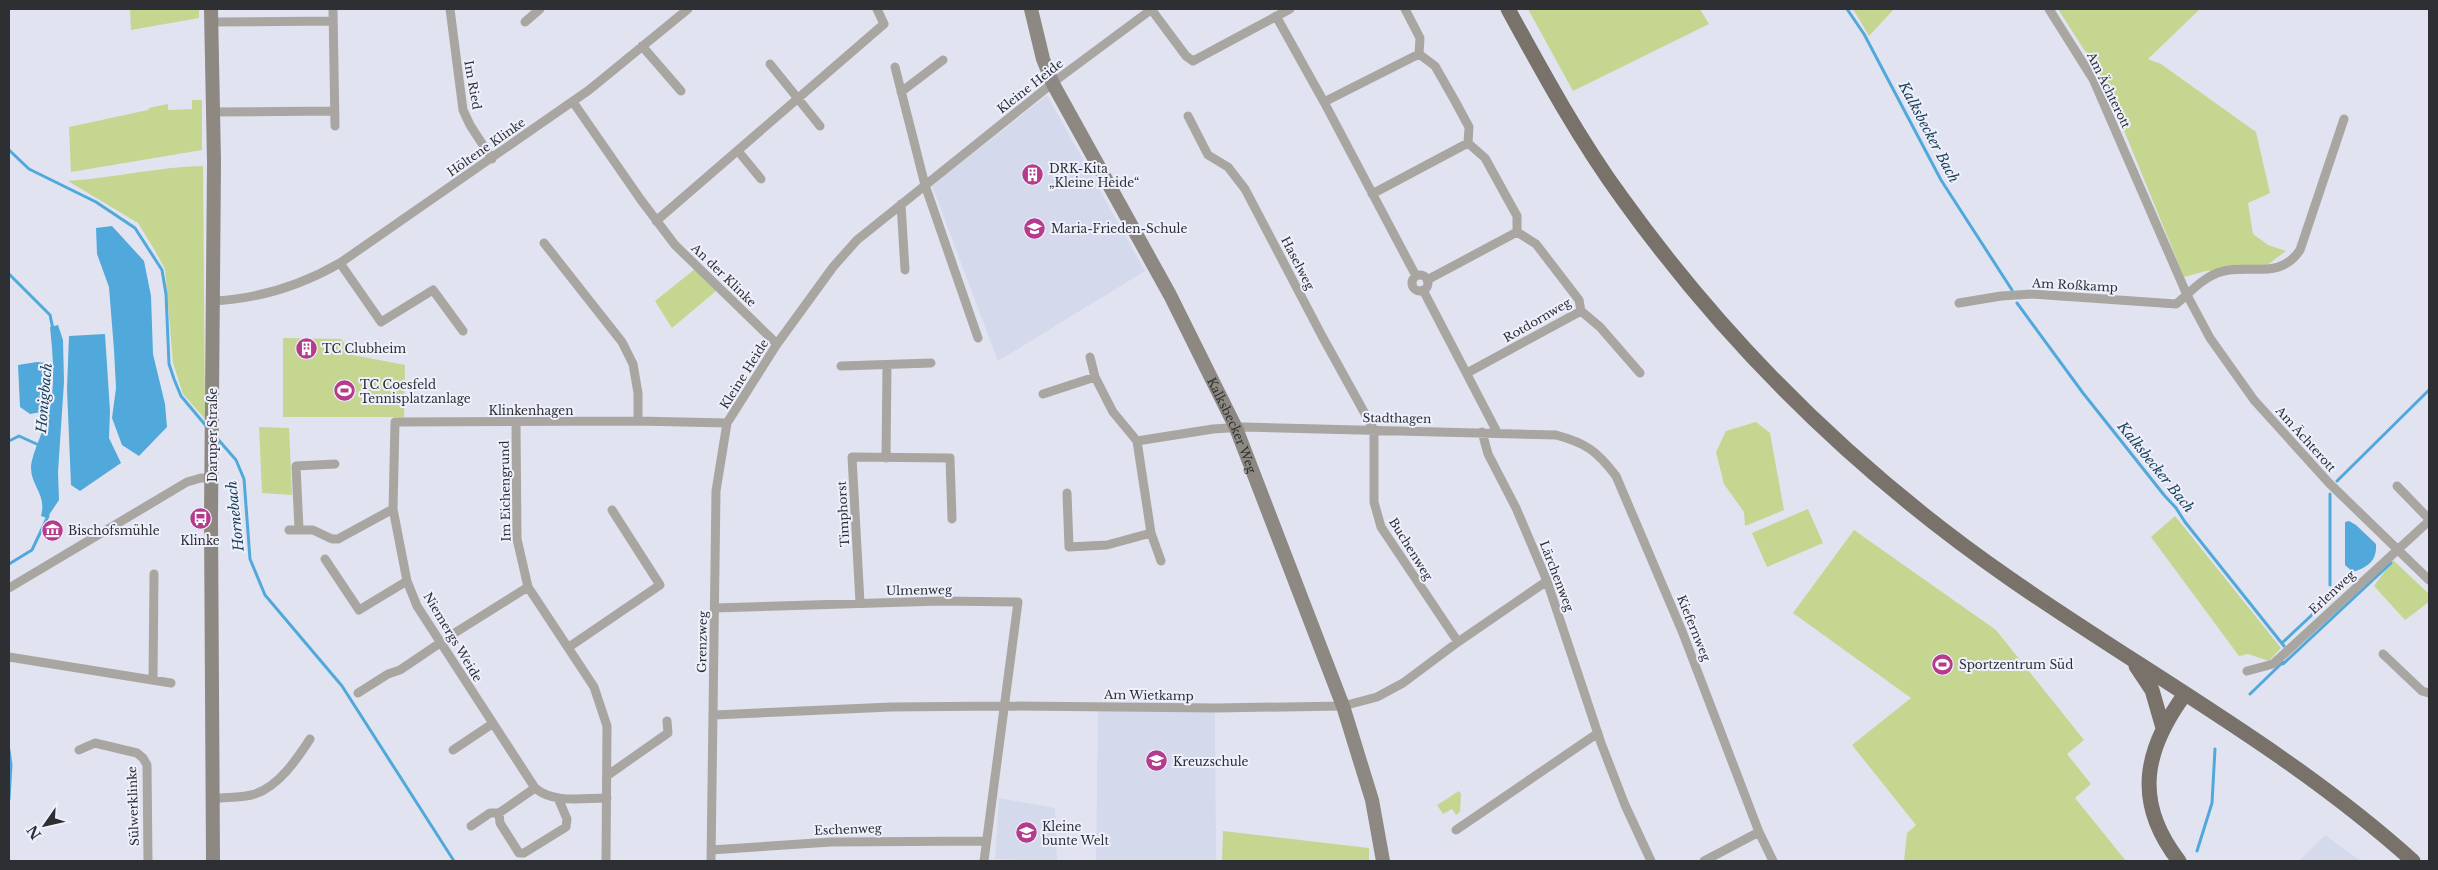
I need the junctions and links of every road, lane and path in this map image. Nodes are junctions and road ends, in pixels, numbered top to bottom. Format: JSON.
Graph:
{"nodes":[{"id":1,"x":333,"y":9,"type":"edge"},
{"id":2,"x":450,"y":9,"type":"edge"},
{"id":3,"x":540,"y":9,"type":"edge"},
{"id":4,"x":688,"y":9,"type":"edge"},
{"id":5,"x":877,"y":9,"type":"edge"},
{"id":6,"x":1031,"y":9,"type":"edge"},
{"id":7,"x":1152,"y":9,"type":"edge"},
{"id":8,"x":1290,"y":9,"type":"edge"},
{"id":9,"x":1406,"y":9,"type":"edge"},
{"id":10,"x":1508,"y":9,"type":"edge"},
{"id":11,"x":2050,"y":9,"type":"edge"},
{"id":12,"x":211,"y":15,"type":"edge"},
{"id":13,"x":1276,"y":16,"type":"junction"},
{"id":14,"x":332,"y":21,"type":"junction"},
{"id":15,"x":525,"y":22,"type":"dead end"},
{"id":16,"x":642,"y":46,"type":"junction"},
{"id":17,"x":1419,"y":54,"type":"junction"},
{"id":18,"x":943,"y":60,"type":"dead end"},
{"id":19,"x":770,"y":64,"type":"dead end"},
{"id":20,"x":896,"y":66,"type":"dead end"},
{"id":21,"x":1053,"y":84,"type":"junction"},
{"id":22,"x":681,"y":91,"type":"dead end"},
{"id":23,"x":901,"y":92,"type":"junction"},
{"id":24,"x":799,"y":98,"type":"junction"},
{"id":25,"x":573,"y":102,"type":"junction"},
{"id":26,"x":1324,"y":102,"type":"junction"},
{"id":27,"x":334,"y":111,"type":"junction"},
{"id":28,"x":212,"y":112,"type":"junction"},
{"id":29,"x":1188,"y":116,"type":"dead end"},
{"id":30,"x":2344,"y":119,"type":"dead end"},
{"id":31,"x":335,"y":126,"type":"dead end"},
{"id":32,"x":820,"y":126,"type":"dead end"},
{"id":33,"x":1468,"y":143,"type":"junction"},
{"id":34,"x":738,"y":151,"type":"junction"},
{"id":35,"x":492,"y":159,"type":"junction"},
{"id":36,"x":761,"y":179,"type":"dead end"},
{"id":37,"x":925,"y":185,"type":"junction"},
{"id":38,"x":1372,"y":194,"type":"junction"},
{"id":39,"x":901,"y":204,"type":"junction"},
{"id":40,"x":656,"y":221,"type":"junction"},
{"id":41,"x":1517,"y":232,"type":"junction"},
{"id":42,"x":544,"y":242,"type":"dead end"},
{"id":43,"x":340,"y":263,"type":"junction"},
{"id":44,"x":905,"y":270,"type":"dead end"},
{"id":45,"x":1416,"y":276,"type":"junction"},
{"id":46,"x":1427,"y":280,"type":"junction"},
{"id":47,"x":1423,"y":290,"type":"junction"},
{"id":48,"x":2187,"y":295,"type":"junction"},
{"id":49,"x":212,"y":301,"type":"junction"},
{"id":50,"x":1959,"y":303,"type":"dead end"},
{"id":51,"x":1581,"y":311,"type":"junction"},
{"id":52,"x":463,"y":332,"type":"dead end"},
{"id":53,"x":978,"y":338,"type":"dead end"},
{"id":54,"x":777,"y":344,"type":"junction"},
{"id":55,"x":1090,"y":357,"type":"dead end"},
{"id":56,"x":931,"y":363,"type":"dead end"},
{"id":57,"x":887,"y":365,"type":"junction"},
{"id":58,"x":841,"y":366,"type":"dead end"},
{"id":59,"x":1468,"y":373,"type":"junction"},
{"id":60,"x":1640,"y":373,"type":"dead end"},
{"id":61,"x":1095,"y":377,"type":"junction"},
{"id":62,"x":1043,"y":394,"type":"dead end"},
{"id":63,"x":638,"y":421,"type":"junction"},
{"id":64,"x":395,"y":422,"type":"joint"},
{"id":65,"x":516,"y":423,"type":"junction"},
{"id":66,"x":727,"y":423,"type":"junction"},
{"id":67,"x":1236,"y":428,"type":"junction"},
{"id":68,"x":1374,"y":430,"type":"junction"},
{"id":69,"x":1482,"y":432,"type":"junction"},
{"id":70,"x":1497,"y":432,"type":"junction"},
{"id":71,"x":1556,"y":434,"type":"joint"},
{"id":72,"x":1137,"y":441,"type":"junction"},
{"id":73,"x":886,"y":458,"type":"junction"},
{"id":74,"x":335,"y":464,"type":"dead end"},
{"id":75,"x":211,"y":478,"type":"junction"},
{"id":76,"x":2397,"y":486,"type":"dead end"},
{"id":77,"x":1067,"y":493,"type":"dead end"},
{"id":78,"x":393,"y":509,"type":"junction"},
{"id":79,"x":612,"y":510,"type":"dead end"},
{"id":80,"x":952,"y":519,"type":"dead end"},
{"id":81,"x":2429,"y":520,"type":"edge"},
{"id":82,"x":299,"y":529,"type":"junction"},
{"id":83,"x":289,"y":530,"type":"dead end"},
{"id":84,"x":1151,"y":533,"type":"junction"},
{"id":85,"x":2397,"y":550,"type":"junction"},
{"id":86,"x":325,"y":559,"type":"dead end"},
{"id":87,"x":1161,"y":561,"type":"dead end"},
{"id":88,"x":154,"y":574,"type":"dead end"},
{"id":89,"x":407,"y":580,"type":"junction"},
{"id":90,"x":2429,"y":580,"type":"edge"},
{"id":91,"x":1547,"y":581,"type":"junction"},
{"id":92,"x":528,"y":587,"type":"junction"},
{"id":93,"x":9,"y":588,"type":"edge"},
{"id":94,"x":860,"y":603,"type":"junction"},
{"id":95,"x":715,"y":608,"type":"junction"},
{"id":96,"x":453,"y":634,"type":"dead end"},
{"id":97,"x":1458,"y":642,"type":"junction"},
{"id":98,"x":440,"y":643,"type":"junction"},
{"id":99,"x":568,"y":647,"type":"junction"},
{"id":100,"x":2383,"y":654,"type":"dead end"},
{"id":101,"x":2128,"y":656,"type":"junction"},
{"id":102,"x":9,"y":657,"type":"edge"},
{"id":103,"x":2247,"y":671,"type":"dead end"},
{"id":104,"x":154,"y":680,"type":"junction"},
{"id":105,"x":172,"y":683,"type":"dead end"},
{"id":106,"x":358,"y":693,"type":"dead end"},
{"id":107,"x":2186,"y":694,"type":"junction"},
{"id":108,"x":2429,"y":694,"type":"edge"},
{"id":109,"x":1003,"y":706,"type":"junction"},
{"id":110,"x":1343,"y":706,"type":"junction"},
{"id":111,"x":714,"y":715,"type":"junction"},
{"id":112,"x":667,"y":721,"type":"dead end"},
{"id":113,"x":492,"y":724,"type":"junction"},
{"id":114,"x":2162,"y":728,"type":"junction"},
{"id":115,"x":1598,"y":734,"type":"junction"},
{"id":116,"x":310,"y":739,"type":"dead end"},
{"id":117,"x":79,"y":750,"type":"dead end"},
{"id":118,"x":452,"y":750,"type":"dead end"},
{"id":119,"x":608,"y":775,"type":"junction"},
{"id":120,"x":535,"y":788,"type":"junction"},
{"id":121,"x":212,"y":798,"type":"junction"},
{"id":122,"x":558,"y":798,"type":"junction"},
{"id":123,"x":607,"y":798,"type":"junction"},
{"id":124,"x":499,"y":813,"type":"junction"},
{"id":125,"x":471,"y":826,"type":"dead end"},
{"id":126,"x":1456,"y":830,"type":"dead end"},
{"id":127,"x":1759,"y":832,"type":"junction"},
{"id":128,"x":986,"y":841,"type":"junction"},
{"id":129,"x":712,"y":850,"type":"junction"},
{"id":130,"x":148,"y":861,"type":"edge"},
{"id":131,"x":213,"y":861,"type":"edge"},
{"id":132,"x":606,"y":861,"type":"edge"},
{"id":133,"x":711,"y":861,"type":"edge"},
{"id":134,"x":984,"y":861,"type":"edge"},
{"id":135,"x":1383,"y":861,"type":"edge"},
{"id":136,"x":1651,"y":861,"type":"edge"},
{"id":137,"x":1704,"y":861,"type":"edge"},
{"id":138,"x":1773,"y":861,"type":"edge"},
{"id":139,"x":2179,"y":861,"type":"edge"},
{"id":140,"x":2413,"y":861,"type":"edge"}],
"edges":[{"from":1,"to":14,"type":"street"},
{"from":2,"to":35,"type":"street","name":"Im Ried"},
{"from":3,"to":15,"type":"street"},
{"from":4,"to":16,"type":"street","name":"Höltene Klinke"},
{"from":5,"to":24,"type":"street"},
{"from":6,"to":21,"type":"street","name":"Kalksbecker Weg"},
{"from":7,"to":13,"type":"street"},
{"from":7,"to":21,"type":"street","name":"Kleine Heide"},
{"from":8,"to":13,"type":"street"},
{"from":9,"to":17,"type":"street"},
{"from":10,"to":101,"type":"main road"},
{"from":11,"to":48,"type":"street","name":"Am Ächterott"},
{"from":12,"to":14,"type":"street"},
{"from":12,"to":28,"type":"street","name":"Daruper Straße"},
{"from":13,"to":26,"type":"street"},
{"from":14,"to":27,"type":"street"},
{"from":16,"to":22,"type":"street"},
{"from":16,"to":25,"type":"street","name":"Höltene Klinke"},
{"from":17,"to":26,"type":"street"},
{"from":17,"to":33,"type":"street"},
{"from":18,"to":23,"type":"street"},
{"from":19,"to":24,"type":"street"},
{"from":20,"to":23,"type":"street"},
{"from":21,"to":37,"type":"street","name":"Kleine Heide"},
{"from":21,"to":67,"type":"street","name":"Kalksbecker Weg"},
{"from":23,"to":37,"type":"street"},
{"from":24,"to":32,"type":"street"},
{"from":24,"to":34,"type":"street"},
{"from":25,"to":35,"type":"street","name":"Höltene Klinke"},
{"from":25,"to":40,"type":"street","name":"An der Klinke"},
{"from":26,"to":38,"type":"street"},
{"from":27,"to":28,"type":"street"},
{"from":27,"to":31,"type":"street"},
{"from":28,"to":49,"type":"street","name":"Daruper Straße"},
{"from":29,"to":68,"type":"street","name":"Haselweg"},
{"from":30,"to":48,"type":"street"},
{"from":33,"to":38,"type":"street"},
{"from":33,"to":41,"type":"street"},
{"from":34,"to":36,"type":"street"},
{"from":34,"to":40,"type":"street"},
{"from":35,"to":43,"type":"street","name":"Höltene Klinke"},
{"from":37,"to":39,"type":"street","name":"Kleine Heide"},
{"from":37,"to":53,"type":"street"},
{"from":38,"to":45,"type":"street"},
{"from":39,"to":44,"type":"street"},
{"from":39,"to":54,"type":"street","name":"Kleine Heide"},
{"from":40,"to":54,"type":"street","name":"An der Klinke"},
{"from":41,"to":46,"type":"street"},
{"from":41,"to":51,"type":"street","name":"Rotdornweg"},
{"from":42,"to":63,"type":"street"},
{"from":43,"to":49,"type":"street","name":"Höltene Klinke"},
{"from":43,"to":52,"type":"street"},
{"from":45,"to":46,"type":"street"},
{"from":45,"to":47,"type":"street"},
{"from":46,"to":47,"type":"street"},
{"from":47,"to":59,"type":"street"},
{"from":48,"to":50,"type":"street","name":"Am Roßkamp"},
{"from":48,"to":85,"type":"street","name":"Am Ächterott"},
{"from":49,"to":75,"type":"street","name":"Daruper Straße"},
{"from":51,"to":59,"type":"street","name":"Rotdornweg"},
{"from":51,"to":60,"type":"street"},
{"from":54,"to":66,"type":"street","name":"Kleine Heide"},
{"from":55,"to":61,"type":"street"},
{"from":56,"to":57,"type":"street"},
{"from":57,"to":58,"type":"street"},
{"from":57,"to":73,"type":"street"},
{"from":59,"to":70,"type":"street"},
{"from":61,"to":62,"type":"street"},
{"from":61,"to":72,"type":"street"},
{"from":63,"to":65,"type":"street","name":"Klinkenhagen"},
{"from":63,"to":66,"type":"street","name":"Klinkenhagen"},
{"from":64,"to":65,"type":"street","name":"Klinkenhagen"},
{"from":64,"to":78,"type":"street","name":"Niemergs Weide"},
{"from":65,"to":92,"type":"street","name":"Im Eichengrund"},
{"from":66,"to":95,"type":"street","name":"Grenzweg"},
{"from":67,"to":68,"type":"street","name":"Stadthagen"},
{"from":67,"to":72,"type":"street","name":"Stadthagen"},
{"from":67,"to":110,"type":"street","name":"Kalksbecker Weg"},
{"from":68,"to":69,"type":"street","name":"Stadthagen"},
{"from":68,"to":97,"type":"street","name":"Buchenweg"},
{"from":69,"to":70,"type":"street","name":"Stadthagen"},
{"from":69,"to":91,"type":"street","name":"Lärchenweg"},
{"from":70,"to":71,"type":"street","name":"Stadthagen"},
{"from":71,"to":127,"type":"street","name":"Kiefernweg"},
{"from":72,"to":84,"type":"street"},
{"from":73,"to":80,"type":"street","name":"Timphorst"},
{"from":73,"to":94,"type":"street","name":"Timphorst"},
{"from":74,"to":82,"type":"street"},
{"from":75,"to":93,"type":"street"},
{"from":75,"to":121,"type":"street","name":"Daruper Straße"},
{"from":76,"to":81,"type":"street","name":"Erlenweg"},
{"from":77,"to":84,"type":"street"},
{"from":78,"to":82,"type":"street"},
{"from":78,"to":89,"type":"street","name":"Niemergs Weide"},
{"from":79,"to":99,"type":"street"},
{"from":81,"to":85,"type":"street","name":"Erlenweg"},
{"from":82,"to":83,"type":"street"},
{"from":84,"to":87,"type":"street"},
{"from":85,"to":90,"type":"street","name":"Am Ächterott"},
{"from":85,"to":103,"type":"street","name":"Erlenweg"},
{"from":86,"to":89,"type":"street"},
{"from":88,"to":104,"type":"street"},
{"from":89,"to":98,"type":"street","name":"Niemergs Weide"},
{"from":91,"to":97,"type":"street","name":"Am Wietkamp"},
{"from":91,"to":115,"type":"street","name":"Lärchenweg"},
{"from":92,"to":96,"type":"street"},
{"from":92,"to":99,"type":"street","name":"Im Eichengrund"},
{"from":94,"to":95,"type":"street","name":"Ulmenweg"},
{"from":94,"to":109,"type":"street","name":"Ulmenweg"},
{"from":95,"to":111,"type":"street","name":"Grenzweg"},
{"from":97,"to":110,"type":"street","name":"Am Wietkamp"},
{"from":98,"to":106,"type":"street"},
{"from":98,"to":113,"type":"street","name":"Niemergs Weide"},
{"from":99,"to":119,"type":"street","name":"Im Eichengrund"},
{"from":100,"to":108,"type":"street"},
{"from":101,"to":107,"type":"main road"},
{"from":101,"to":114,"type":"main road"},
{"from":102,"to":104,"type":"street"},
{"from":104,"to":105,"type":"street"},
{"from":107,"to":114,"type":"main road"},
{"from":107,"to":140,"type":"main road"},
{"from":109,"to":110,"type":"street","name":"Am Wietkamp"},
{"from":109,"to":111,"type":"street","name":"Am Wietkamp"},
{"from":109,"to":128,"type":"street"},
{"from":110,"to":135,"type":"street","name":"Kalksbecker Weg"},
{"from":111,"to":129,"type":"street","name":"Grenzweg"},
{"from":112,"to":119,"type":"street"},
{"from":113,"to":118,"type":"street"},
{"from":113,"to":120,"type":"street","name":"Niemergs Weide"},
{"from":114,"to":139,"type":"main road"},
{"from":115,"to":126,"type":"street"},
{"from":115,"to":136,"type":"street","name":"Lärchenweg"},
{"from":116,"to":121,"type":"street"},
{"from":117,"to":130,"type":"street","name":"Sülwerklinke"},
{"from":119,"to":123,"type":"street","name":"Im Eichengrund"},
{"from":120,"to":122,"type":"street"},
{"from":120,"to":124,"type":"street"},
{"from":121,"to":131,"type":"street","name":"Daruper Straße"},
{"from":122,"to":123,"type":"street"},
{"from":122,"to":124,"type":"street"},
{"from":123,"to":132,"type":"street","name":"Im Eichengrund"},
{"from":124,"to":125,"type":"street"},
{"from":127,"to":137,"type":"street"},
{"from":127,"to":138,"type":"street","name":"Kiefernweg"},
{"from":128,"to":129,"type":"street","name":"Eschenweg"},
{"from":128,"to":134,"type":"street"},
{"from":129,"to":133,"type":"street","name":"Grenzweg"}]}
